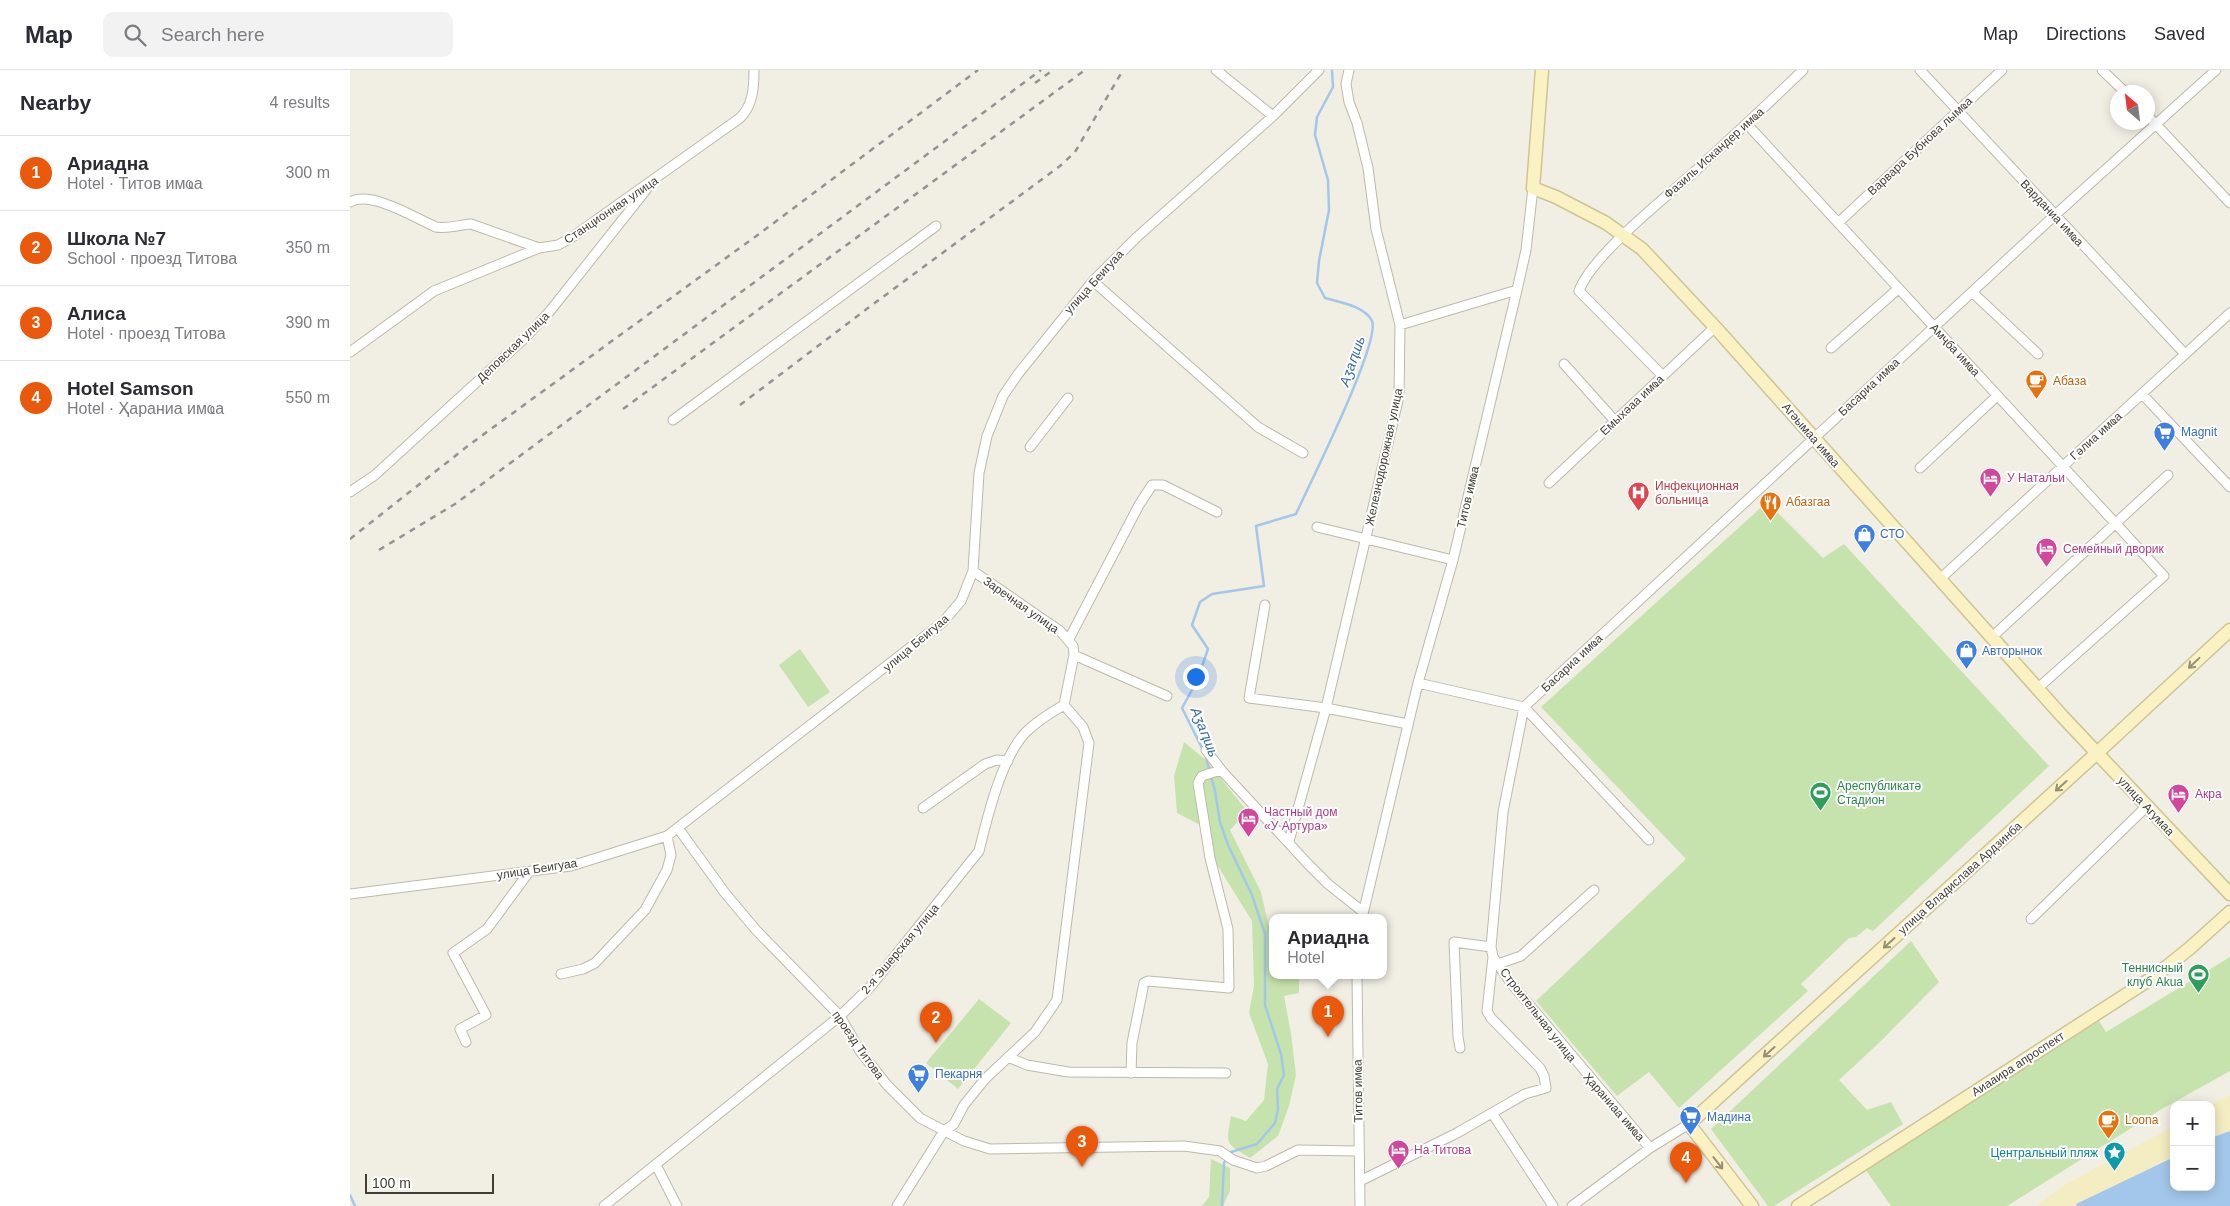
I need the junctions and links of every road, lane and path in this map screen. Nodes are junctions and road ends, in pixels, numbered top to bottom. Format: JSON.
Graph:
{"nodes":[{"id":1,"x":754,"y":70,"type":"edge"},
{"id":2,"x":1216,"y":70,"type":"edge"},
{"id":3,"x":1319,"y":70,"type":"edge"},
{"id":4,"x":1349,"y":70,"type":"edge"},
{"id":5,"x":1542,"y":70,"type":"edge"},
{"id":6,"x":1803,"y":70,"type":"edge"},
{"id":7,"x":1920,"y":70,"type":"edge"},
{"id":8,"x":2002,"y":70,"type":"edge"},
{"id":9,"x":2102,"y":70,"type":"edge"},
{"id":10,"x":2216,"y":70,"type":"edge"},
{"id":11,"x":2117,"y":85,"type":"edge"},
{"id":12,"x":1958,"y":112,"type":"junction"},
{"id":13,"x":1272,"y":116,"type":"junction"},
{"id":14,"x":1747,"y":124,"type":"junction"},
{"id":15,"x":2156,"y":124,"type":"junction"},
{"id":16,"x":654,"y":181,"type":"junction"},
{"id":17,"x":1533,"y":188,"type":"junction"},
{"id":18,"x":350,"y":202,"type":"edge"},
{"id":19,"x":2230,"y":203,"type":"edge"},
{"id":20,"x":2054,"y":216,"type":"junction"},
{"id":21,"x":1838,"y":223,"type":"junction"},
{"id":22,"x":936,"y":226,"type":"dead end"},
{"id":23,"x":1624,"y":235,"type":"junction"},
{"id":24,"x":539,"y":248,"type":"junction"},
{"id":25,"x":1093,"y":281,"type":"junction"},
{"id":26,"x":1898,"y":289,"type":"junction"},
{"id":27,"x":1517,"y":290,"type":"junction"},
{"id":28,"x":1972,"y":292,"type":"junction"},
{"id":29,"x":2230,"y":313,"type":"edge"},
{"id":30,"x":1400,"y":325,"type":"junction"},
{"id":31,"x":1715,"y":327,"type":"junction"},
{"id":32,"x":1934,"y":327,"type":"junction"},
{"id":33,"x":1830,"y":348,"type":"dead end"},
{"id":34,"x":350,"y":352,"type":"edge"},
{"id":35,"x":2038,"y":354,"type":"dead end"},
{"id":36,"x":2185,"y":354,"type":"junction"},
{"id":37,"x":1564,"y":364,"type":"dead end"},
{"id":38,"x":1663,"y":376,"type":"junction"},
{"id":39,"x":2142,"y":394,"type":"junction"},
{"id":40,"x":1997,"y":396,"type":"junction"},
{"id":41,"x":1068,"y":398,"type":"dead end"},
{"id":42,"x":673,"y":420,"type":"dead end"},
{"id":43,"x":1615,"y":421,"type":"junction"},
{"id":44,"x":1814,"y":438,"type":"junction"},
{"id":45,"x":1030,"y":447,"type":"dead end"},
{"id":46,"x":1304,"y":453,"type":"dead end"},
{"id":47,"x":2062,"y":467,"type":"junction"},
{"id":48,"x":1920,"y":468,"type":"dead end"},
{"id":49,"x":2168,"y":475,"type":"dead end"},
{"id":50,"x":1549,"y":483,"type":"dead end"},
{"id":51,"x":2230,"y":487,"type":"edge"},
{"id":52,"x":350,"y":492,"type":"edge"},
{"id":53,"x":1217,"y":512,"type":"dead end"},
{"id":54,"x":2115,"y":524,"type":"junction"},
{"id":55,"x":1317,"y":527,"type":"dead end"},
{"id":56,"x":1367,"y":539,"type":"junction"},
{"id":57,"x":1453,"y":560,"type":"junction"},
{"id":58,"x":974,"y":572,"type":"junction"},
{"id":59,"x":1940,"y":579,"type":"junction"},
{"id":60,"x":1265,"y":605,"type":"dead end"},
{"id":61,"x":2230,"y":630,"type":"edge"},
{"id":62,"x":1992,"y":637,"type":"junction"},
{"id":63,"x":1069,"y":638,"type":"junction"},
{"id":64,"x":1074,"y":655,"type":"junction"},
{"id":65,"x":1418,"y":683,"type":"junction"},
{"id":66,"x":2038,"y":688,"type":"junction"},
{"id":67,"x":1167,"y":696,"type":"dead end"},
{"id":68,"x":1064,"y":705,"type":"junction"},
{"id":69,"x":1524,"y":707,"type":"junction"},
{"id":70,"x":1326,"y":708,"type":"junction"},
{"id":71,"x":2062,"y":716,"type":"joint"},
{"id":72,"x":1408,"y":724,"type":"junction"},
{"id":73,"x":1206,"y":750,"type":"dead end"},
{"id":74,"x":2097,"y":754,"type":"junction"},
{"id":75,"x":1008,"y":761,"type":"junction"},
{"id":76,"x":1218,"y":770,"type":"junction"},
{"id":77,"x":923,"y":808,"type":"dead end"},
{"id":78,"x":2146,"y":808,"type":"junction"},
{"id":79,"x":678,"y":828,"type":"junction"},
{"id":80,"x":667,"y":836,"type":"junction"},
{"id":81,"x":1649,"y":840,"type":"dead end"},
{"id":82,"x":1288,"y":841,"type":"junction"},
{"id":83,"x":529,"y":872,"type":"junction"},
{"id":84,"x":1594,"y":890,"type":"dead end"},
{"id":85,"x":350,"y":894,"type":"edge"},
{"id":86,"x":2230,"y":894,"type":"edge"},
{"id":87,"x":2230,"y":912,"type":"edge"},
{"id":88,"x":1362,"y":914,"type":"edge"},
{"id":89,"x":2031,"y":919,"type":"dead end"},
{"id":90,"x":1491,"y":947,"type":"junction"},
{"id":91,"x":1496,"y":960,"type":"junction"},
{"id":92,"x":561,"y":974,"type":"dead end"},
{"id":93,"x":1357,"y":979,"type":"edge"},
{"id":94,"x":840,"y":1016,"type":"junction"},
{"id":95,"x":466,"y":1042,"type":"dead end"},
{"id":96,"x":1460,"y":1048,"type":"dead end"},
{"id":97,"x":1008,"y":1057,"type":"junction"},
{"id":98,"x":1579,"y":1066,"type":"joint"},
{"id":99,"x":1131,"y":1073,"type":"junction"},
{"id":100,"x":1226,"y":1073,"type":"dead end"},
{"id":101,"x":1492,"y":1113,"type":"junction"},
{"id":102,"x":1689,"y":1124,"type":"junction"},
{"id":103,"x":944,"y":1131,"type":"junction"},
{"id":104,"x":1650,"y":1148,"type":"junction"},
{"id":105,"x":1359,"y":1151,"type":"junction"},
{"id":106,"x":656,"y":1165,"type":"junction"},
{"id":107,"x":1360,"y":1181,"type":"junction"},
{"id":108,"x":604,"y":1206,"type":"edge"},
{"id":109,"x":677,"y":1206,"type":"edge"},
{"id":110,"x":897,"y":1206,"type":"edge"},
{"id":111,"x":1360,"y":1206,"type":"edge"},
{"id":112,"x":1553,"y":1206,"type":"edge"},
{"id":113,"x":1572,"y":1206,"type":"edge"},
{"id":114,"x":1752,"y":1206,"type":"edge"},
{"id":115,"x":1798,"y":1206,"type":"edge"}],
"edges":[{"from":1,"to":16,"type":"street","name":"Станционная улица"},
{"from":2,"to":13,"type":"street"},
{"from":3,"to":13,"type":"street","name":"улица Беигуаа"},
{"from":4,"to":30,"type":"street","name":"Железнодорожная улица"},
{"from":5,"to":17,"type":"main road","name":"Титов имҩа"},
{"from":6,"to":14,"type":"street","name":"Фазиль Искандер имҩа"},
{"from":7,"to":12,"type":"street","name":"Варданиа имҩа"},
{"from":8,"to":12,"type":"street","name":"Варвара Бубнова лымҩа"},
{"from":9,"to":11,"type":"street"},
{"from":10,"to":15,"type":"street","name":"Басариа имҩа"},
{"from":12,"to":20,"type":"street","name":"Варданиа имҩа"},
{"from":12,"to":21,"type":"street","name":"Варвара Бубнова лымҩа"},
{"from":13,"to":25,"type":"street","name":"улица Беигуаа"},
{"from":14,"to":21,"type":"street","name":"Амҷба имҩа"},
{"from":14,"to":23,"type":"street","name":"Фазиль Искандер имҩа"},
{"from":15,"to":19,"type":"street"},
{"from":15,"to":20,"type":"street","name":"Басариа имҩа"},
{"from":16,"to":24,"type":"street","name":"Станционная улица"},
{"from":16,"to":52,"type":"street","name":"Деповская улица"},
{"from":17,"to":23,"type":"main road","name":"Агәымаа имҩа"},
{"from":17,"to":27,"type":"street","name":"Титов имҩа"},
{"from":18,"to":24,"type":"street"},
{"from":20,"to":28,"type":"street","name":"Басариа имҩа"},
{"from":20,"to":36,"type":"street","name":"Варданиа имҩа"},
{"from":21,"to":26,"type":"street","name":"Амҷба имҩа"},
{"from":22,"to":42,"type":"street"},
{"from":23,"to":31,"type":"main road","name":"Агәымаа имҩа"},
{"from":23,"to":38,"type":"street","name":"Фазиль Искандер имҩа"},
{"from":24,"to":34,"type":"street","name":"Станционная улица"},
{"from":25,"to":46,"type":"street"},
{"from":25,"to":58,"type":"street","name":"улица Беигуаа"},
{"from":26,"to":32,"type":"street","name":"Амҷба имҩа"},
{"from":26,"to":33,"type":"street"},
{"from":27,"to":30,"type":"street"},
{"from":27,"to":57,"type":"street","name":"Титов имҩа"},
{"from":28,"to":32,"type":"street","name":"Басариа имҩа"},
{"from":28,"to":35,"type":"street"},
{"from":29,"to":36,"type":"street","name":"Гәлиа имҩа"},
{"from":30,"to":56,"type":"street","name":"Железнодорожная улица"},
{"from":31,"to":38,"type":"street","name":"Емыхәаа имҩа"},
{"from":31,"to":44,"type":"main road","name":"Агәымаа имҩа"},
{"from":32,"to":40,"type":"street","name":"Амҷба имҩа"},
{"from":32,"to":44,"type":"street","name":"Басариа имҩа"},
{"from":36,"to":39,"type":"street","name":"Гәлиа имҩа"},
{"from":37,"to":43,"type":"street"},
{"from":38,"to":43,"type":"street","name":"Емыхәаа имҩа"},
{"from":39,"to":47,"type":"street","name":"Гәлиа имҩа"},
{"from":39,"to":51,"type":"street"},
{"from":40,"to":47,"type":"street","name":"Амҷба имҩа"},
{"from":40,"to":48,"type":"street"},
{"from":41,"to":45,"type":"street"},
{"from":43,"to":50,"type":"street","name":"Емыхәаа имҩа"},
{"from":44,"to":59,"type":"main road","name":"Агәымаа имҩа"},
{"from":44,"to":69,"type":"street","name":"Басариа имҩа"},
{"from":47,"to":54,"type":"street","name":"Амҷба имҩа"},
{"from":47,"to":59,"type":"street","name":"Гәлиа имҩа"},
{"from":49,"to":54,"type":"street"},
{"from":53,"to":63,"type":"street"},
{"from":54,"to":62,"type":"street"},
{"from":54,"to":66,"type":"street","name":"Амҷба имҩа"},
{"from":55,"to":56,"type":"street"},
{"from":56,"to":57,"type":"street"},
{"from":56,"to":70,"type":"street","name":"Железнодорожная улица"},
{"from":57,"to":65,"type":"street","name":"Титов имҩа"},
{"from":58,"to":63,"type":"street","name":"Заречная улица"},
{"from":58,"to":79,"type":"street","name":"улица Беигуаа"},
{"from":59,"to":62,"type":"main road","name":"Агәымаа имҩа"},
{"from":60,"to":70,"type":"street"},
{"from":61,"to":74,"type":"main road","name":"улица Владислава Ардзинба","one_way":true},
{"from":62,"to":66,"type":"main road","name":"Агәымаа имҩа"},
{"from":63,"to":64,"type":"street","name":"Заречная улица"},
{"from":64,"to":67,"type":"street"},
{"from":64,"to":68,"type":"street"},
{"from":65,"to":69,"type":"street"},
{"from":65,"to":72,"type":"street","name":"Титов имҩа"},
{"from":66,"to":71,"type":"main road","name":"Агәымаа имҩа"},
{"from":68,"to":75,"type":"street","name":"2-я Эшерская улица"},
{"from":68,"to":97,"type":"street"},
{"from":69,"to":81,"type":"street"},
{"from":69,"to":90,"type":"street"},
{"from":70,"to":72,"type":"street"},
{"from":70,"to":82,"type":"street","name":"Железнодорожная улица"},
{"from":71,"to":74,"type":"main road","name":"улица Агумаа"},
{"from":72,"to":88,"type":"street","name":"Титов имҩа"},
{"from":73,"to":76,"type":"street"},
{"from":74,"to":78,"type":"main road","name":"улица Агумаа"},
{"from":74,"to":102,"type":"main road","name":"улица Владислава Ардзинба","one_way":true},
{"from":75,"to":77,"type":"street"},
{"from":75,"to":94,"type":"street","name":"2-я Эшерская улица"},
{"from":76,"to":82,"type":"street"},
{"from":76,"to":99,"type":"street"},
{"from":78,"to":86,"type":"main road","name":"улица Агумаа"},
{"from":78,"to":89,"type":"street"},
{"from":79,"to":80,"type":"street","name":"улица Беигуаа"},
{"from":79,"to":94,"type":"street","name":"проезд Титова"},
{"from":80,"to":83,"type":"street","name":"улица Беигуаа"},
{"from":80,"to":92,"type":"street"},
{"from":82,"to":88,"type":"street"},
{"from":83,"to":85,"type":"street","name":"улица Беигуаа"},
{"from":83,"to":95,"type":"street"},
{"from":84,"to":91,"type":"street"},
{"from":87,"to":115,"type":"main road","name":"Аиааира апроспект"},
{"from":90,"to":91,"type":"street"},
{"from":90,"to":96,"type":"street"},
{"from":91,"to":98,"type":"street","name":"Строительная улица"},
{"from":91,"to":101,"type":"street"},
{"from":93,"to":105,"type":"street","name":"Титов имҩа"},
{"from":94,"to":103,"type":"street","name":"проезд Титова"},
{"from":94,"to":106,"type":"street","name":"2-я Эшерская улица"},
{"from":97,"to":99,"type":"street"},
{"from":97,"to":103,"type":"street"},
{"from":98,"to":104,"type":"street","name":"Ҳараниаа имҩа"},
{"from":99,"to":100,"type":"street"},
{"from":101,"to":107,"type":"street"},
{"from":101,"to":112,"type":"street"},
{"from":102,"to":104,"type":"street"},
{"from":102,"to":114,"type":"main road","one_way":true},
{"from":103,"to":105,"type":"street","name":"проезд Титова"},
{"from":103,"to":110,"type":"street"},
{"from":104,"to":113,"type":"street"},
{"from":105,"to":107,"type":"street","name":"Титов имҩа"},
{"from":106,"to":108,"type":"street","name":"2-я Эшерская улица"},
{"from":106,"to":109,"type":"street"},
{"from":107,"to":111,"type":"street","name":"Титов имҩа"}]}
